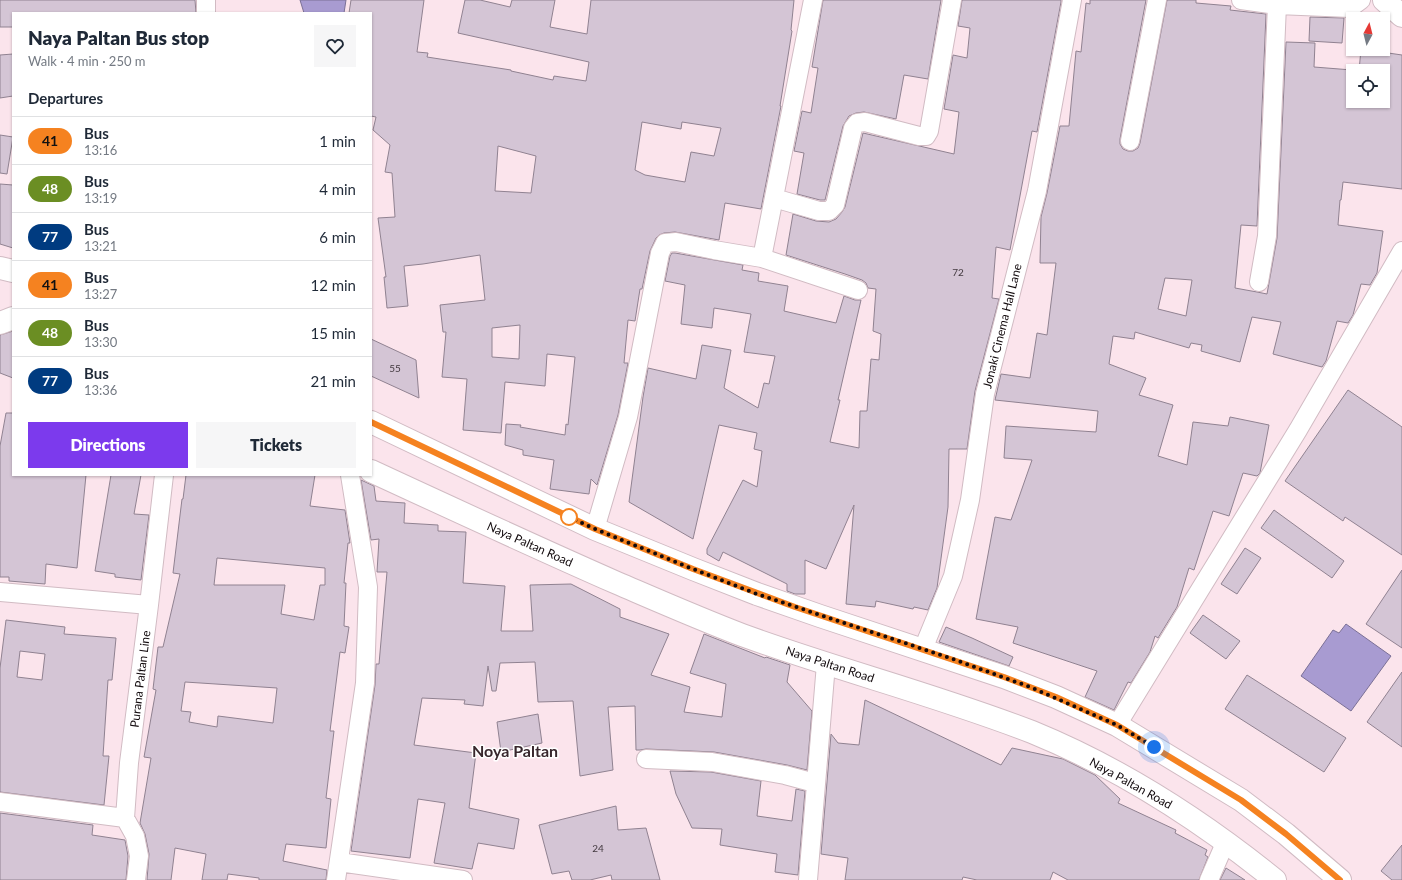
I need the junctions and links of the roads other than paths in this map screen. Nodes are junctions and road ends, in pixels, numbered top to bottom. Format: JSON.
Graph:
{"nodes":[{"id":1,"x":206,"y":0,"type":"edge"},
{"id":2,"x":813,"y":0,"type":"edge"},
{"id":3,"x":952,"y":0,"type":"edge"},
{"id":4,"x":1072,"y":0,"type":"edge"},
{"id":5,"x":1156,"y":0,"type":"edge"},
{"id":6,"x":1361,"y":0,"type":"edge"},
{"id":7,"x":1384,"y":0,"type":"edge"},
{"id":8,"x":1252,"y":1,"type":"edge"},
{"id":9,"x":1278,"y":5,"type":"junction"},
{"id":10,"x":206,"y":12,"type":"edge"},
{"id":11,"x":1402,"y":16,"type":"edge"},
{"id":12,"x":1130,"y":141,"type":"dead end"},
{"id":13,"x":774,"y":198,"type":"junction"},
{"id":14,"x":1402,"y":251,"type":"edge"},
{"id":15,"x":762,"y":258,"type":"junction"},
{"id":16,"x":0,"y":268,"type":"edge"},
{"id":17,"x":12,"y":271,"type":"edge"},
{"id":18,"x":1259,"y":282,"type":"dead end"},
{"id":19,"x":858,"y":290,"type":"dead end"},
{"id":20,"x":0,"y":312,"type":"edge"},
{"id":21,"x":12,"y":316,"type":"edge"},
{"id":22,"x":12,"y":317,"type":"edge"},
{"id":23,"x":0,"y":323,"type":"edge"},
{"id":24,"x":372,"y":422,"type":"edge"},
{"id":25,"x":372,"y":471,"type":"edge"},
{"id":26,"x":164,"y":476,"type":"edge"},
{"id":27,"x":350,"y":476,"type":"edge"},
{"id":28,"x":595,"y":529,"type":"junction"},
{"id":29,"x":0,"y":592,"type":"edge"},
{"id":30,"x":149,"y":605,"type":"junction"},
{"id":31,"x":923,"y":649,"type":"junction"},
{"id":32,"x":826,"y":664,"type":"junction"},
{"id":33,"x":1117,"y":725,"type":"junction"},
{"id":34,"x":646,"y":759,"type":"dead end"},
{"id":35,"x":815,"y":783,"type":"junction"},
{"id":36,"x":0,"y":802,"type":"edge"},
{"id":37,"x":125,"y":818,"type":"junction"},
{"id":38,"x":1226,"y":841,"type":"junction"},
{"id":39,"x":339,"y":862,"type":"junction"},
{"id":40,"x":136,"y":880,"type":"edge"},
{"id":41,"x":336,"y":880,"type":"edge"},
{"id":42,"x":463,"y":880,"type":"edge"},
{"id":43,"x":808,"y":880,"type":"edge"},
{"id":44,"x":1209,"y":880,"type":"edge"},
{"id":45,"x":1275,"y":880,"type":"edge"},
{"id":46,"x":1340,"y":880,"type":"edge"}],
"edges":[{"from":1,"to":10,"type":"street"},
{"from":2,"to":13,"type":"street"},
{"from":3,"to":13,"type":"street"},
{"from":4,"to":31,"type":"street","name":"Jonaki Cinema Hall Lane"},
{"from":5,"to":12,"type":"street"},
{"from":6,"to":9,"type":"street"},
{"from":7,"to":11,"type":"main road"},
{"from":8,"to":9,"type":"street"},
{"from":9,"to":18,"type":"street"},
{"from":13,"to":15,"type":"street"},
{"from":14,"to":33,"type":"street"},
{"from":15,"to":19,"type":"street"},
{"from":15,"to":28,"type":"street"},
{"from":16,"to":17,"type":"main road"},
{"from":20,"to":21,"type":"main road"},
{"from":22,"to":23,"type":"main road"},
{"from":24,"to":28,"type":"main road"},
{"from":25,"to":32,"type":"main road","name":"Naya Paltan Road"},
{"from":26,"to":30,"type":"street","name":"Purana Paltan Line"},
{"from":27,"to":39,"type":"street"},
{"from":28,"to":31,"type":"main road"},
{"from":29,"to":30,"type":"street"},
{"from":30,"to":37,"type":"street","name":"Purana Paltan Line"},
{"from":31,"to":33,"type":"main road"},
{"from":32,"to":35,"type":"street"},
{"from":32,"to":38,"type":"main road","name":"Naya Paltan Road"},
{"from":33,"to":46,"type":"main road"},
{"from":34,"to":35,"type":"street"},
{"from":35,"to":43,"type":"street"},
{"from":36,"to":37,"type":"street"},
{"from":37,"to":40,"type":"street"},
{"from":38,"to":44,"type":"street"},
{"from":38,"to":45,"type":"main road","name":"Naya Paltan Road"},
{"from":39,"to":41,"type":"street"},
{"from":39,"to":42,"type":"street"}]}
